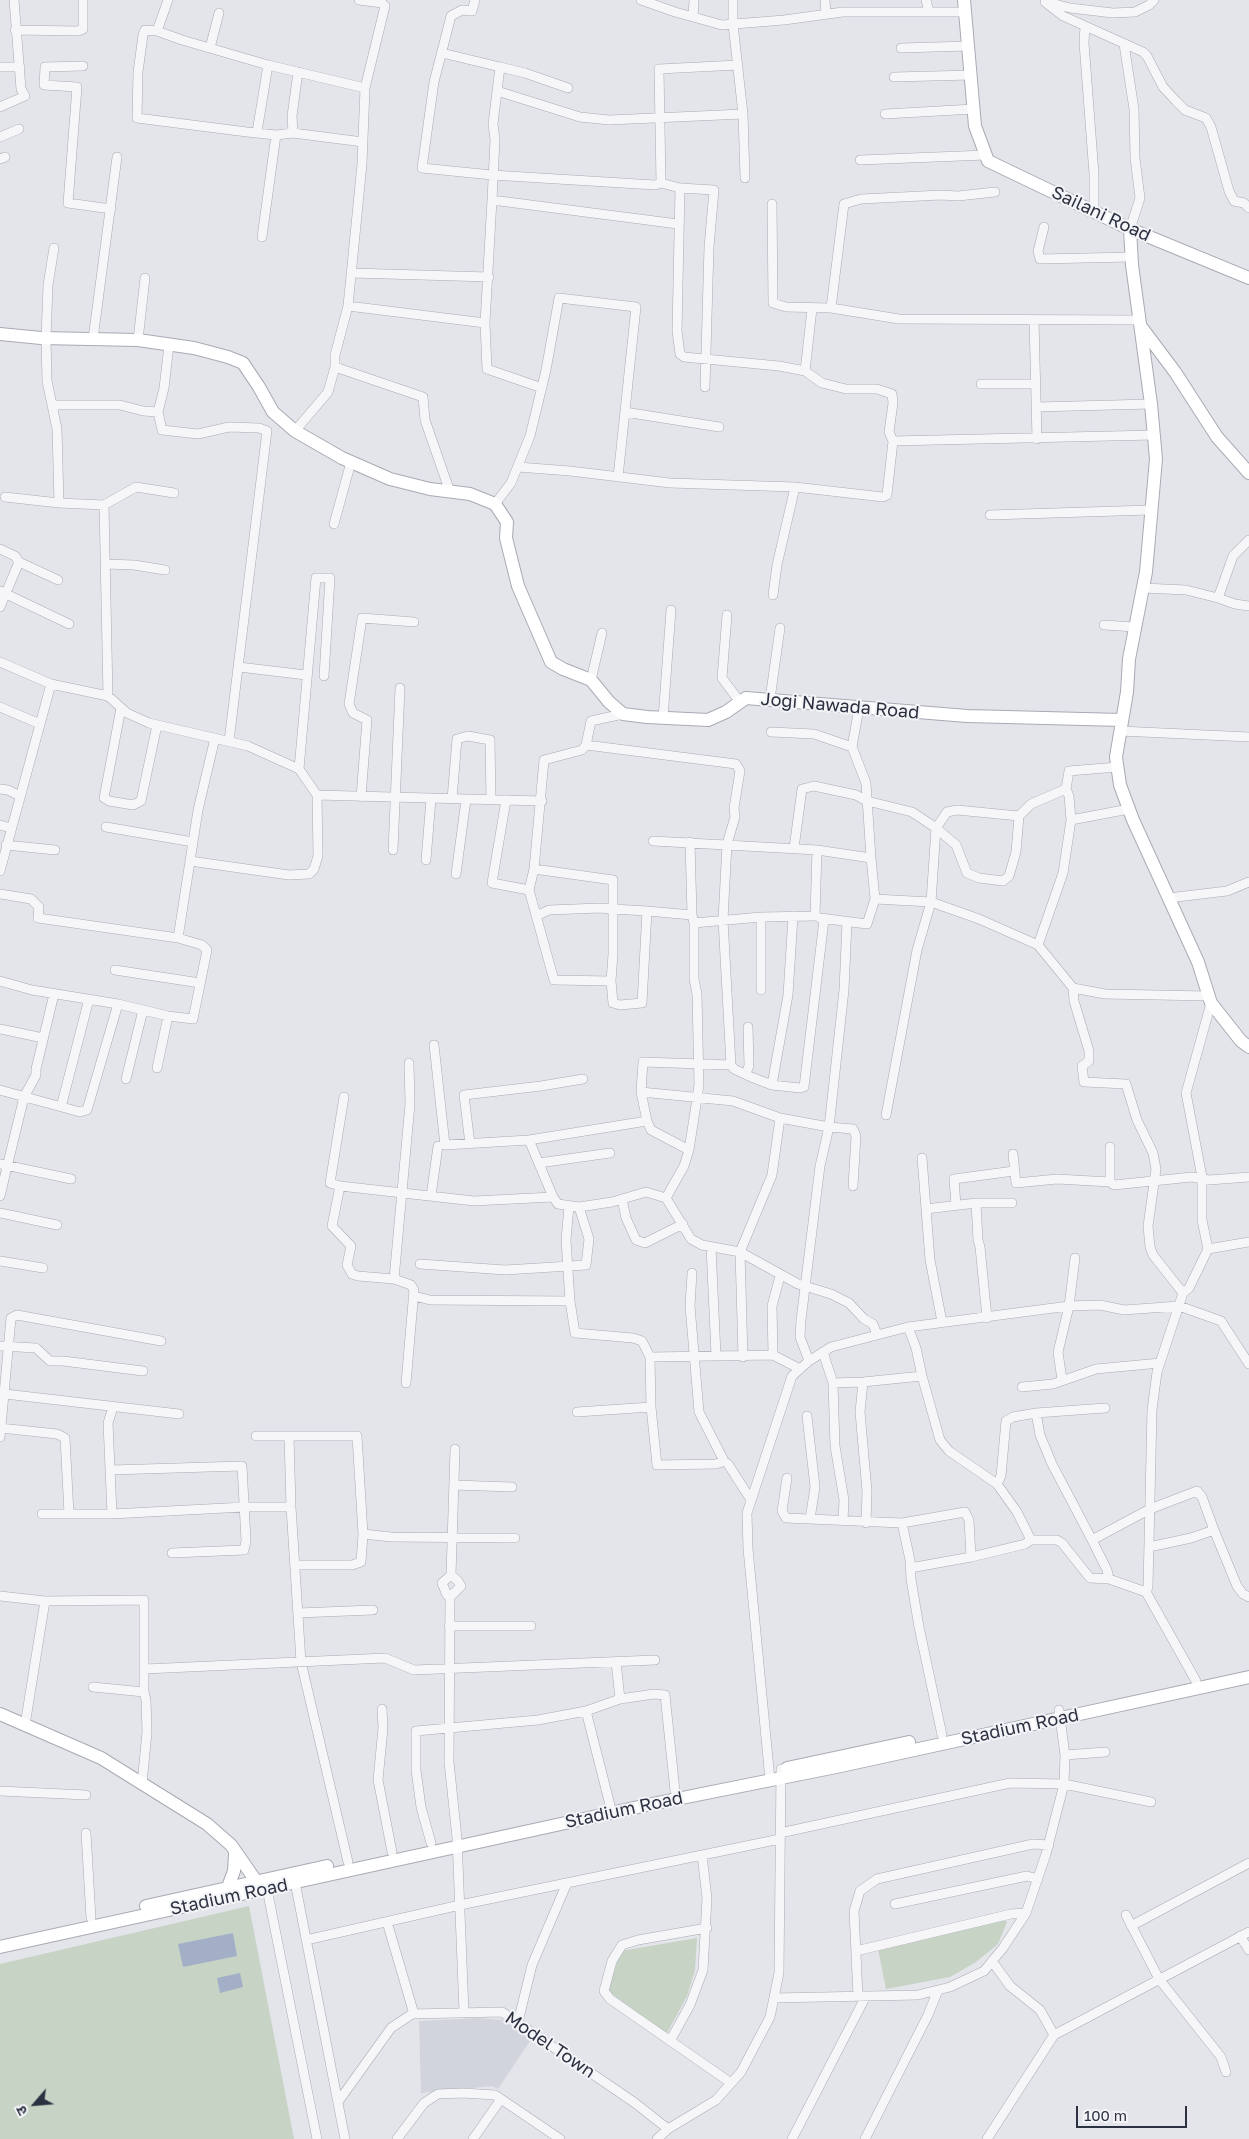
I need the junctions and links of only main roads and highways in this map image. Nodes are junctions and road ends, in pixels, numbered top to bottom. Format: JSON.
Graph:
{"nodes":[{"id":1,"x":965,"y":6,"type":"edge"},
{"id":2,"x":1130,"y":229,"type":"junction"},
{"id":3,"x":1249,"y":278,"type":"edge"},
{"id":4,"x":1140,"y":323,"type":"junction"},
{"id":5,"x":0,"y":334,"type":"edge"},
{"id":6,"x":1249,"y":473,"type":"edge"},
{"id":7,"x":1121,"y":725,"type":"junction"},
{"id":8,"x":1249,"y":1047,"type":"edge"},
{"id":9,"x":1249,"y":1669,"type":"edge"},
{"id":10,"x":1249,"y":1677,"type":"edge"},
{"id":11,"x":0,"y":1714,"type":"edge"},
{"id":12,"x":1060,"y":1714,"type":"junction"},
{"id":13,"x":775,"y":1775,"type":"junction"},
{"id":14,"x":457,"y":1842,"type":"junction"},
{"id":15,"x":236,"y":1854,"type":"junction"},
{"id":16,"x":261,"y":1885,"type":"junction"},
{"id":17,"x":229,"y":1892,"type":"junction"},
{"id":18,"x":0,"y":1938,"type":"edge"},
{"id":19,"x":0,"y":1947,"type":"edge"}],
"edges":[{"from":1,"to":2,"type":"main road","name":"Sailani Road"},
{"from":2,"to":3,"type":"main road","name":"Sailani Road"},
{"from":2,"to":4,"type":"main road"},
{"from":4,"to":6,"type":"main road"},
{"from":4,"to":7,"type":"main road"},
{"from":5,"to":7,"type":"main road","name":"Jogi Nawada Road"},
{"from":7,"to":8,"type":"main road"},
{"from":9,"to":12,"type":"main road","name":"Stadium Road"},
{"from":10,"to":12,"type":"main road","name":"Stadium Road"},
{"from":11,"to":15,"type":"main road"},
{"from":12,"to":13,"type":"main road","name":"Stadium Road"},
{"from":12,"to":13,"type":"main road","name":"Stadium Road"},
{"from":13,"to":14,"type":"main road","name":"Stadium Road"},
{"from":13,"to":14,"type":"main road","name":"Stadium Road"},
{"from":14,"to":16,"type":"main road","name":"Stadium Road"},
{"from":14,"to":16,"type":"main road","name":"Stadium Road"},
{"from":15,"to":16,"type":"main road"},
{"from":15,"to":17,"type":"main road"},
{"from":16,"to":17,"type":"main road","name":"Stadium Road"},
{"from":17,"to":18,"type":"main road","name":"Stadium Road"},
{"from":17,"to":19,"type":"main road","name":"Stadium Road"}]}
